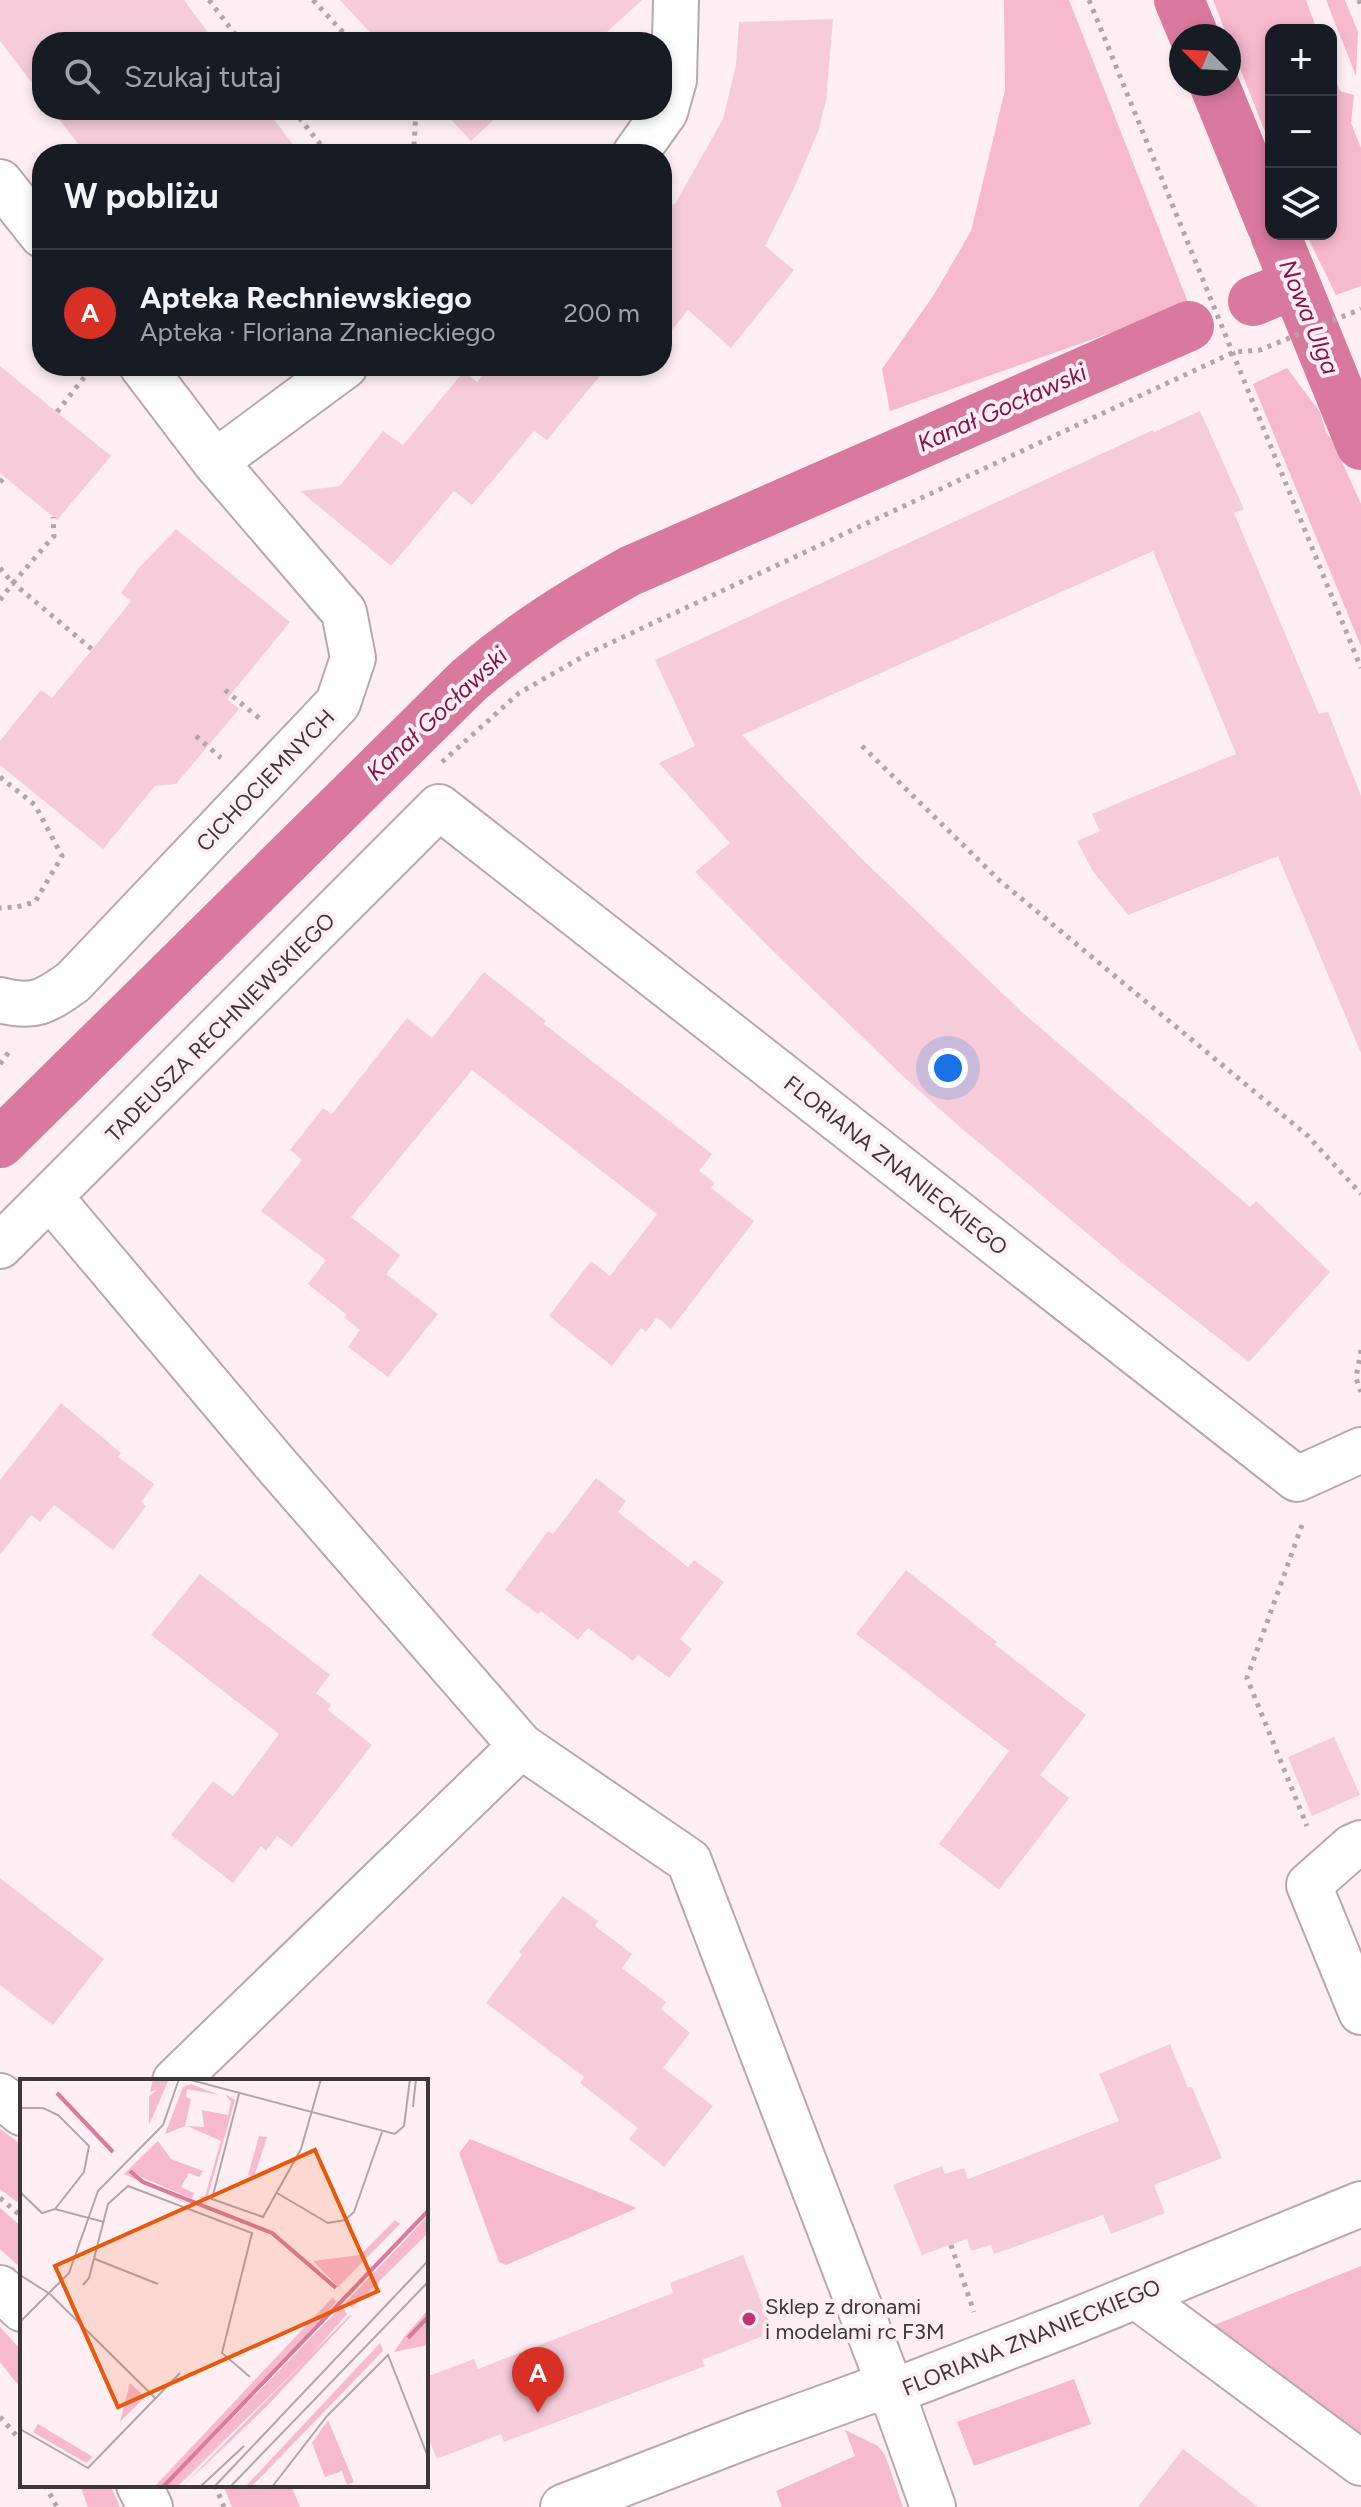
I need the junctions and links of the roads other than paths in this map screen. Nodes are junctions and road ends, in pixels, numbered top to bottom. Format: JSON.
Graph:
{"nodes":[{"id":1,"x":676,"y":0,"type":"edge"},
{"id":2,"x":672,"y":87,"type":"edge"},
{"id":3,"x":659,"y":120,"type":"edge"},
{"id":4,"x":642,"y":144,"type":"edge"},
{"id":5,"x":0,"y":182,"type":"edge"},
{"id":6,"x":32,"y":222,"type":"edge"},
{"id":7,"x":150,"y":376,"type":"edge"},
{"id":8,"x":331,"y":376,"type":"edge"},
{"id":9,"x":215,"y":462,"type":"junction"},
{"id":10,"x":436,"y":790,"type":"joint"},
{"id":11,"x":0,"y":1000,"type":"edge"},
{"id":12,"x":50,"y":1197,"type":"junction"},
{"id":13,"x":0,"y":1246,"type":"edge"},
{"id":14,"x":1342,"y":1458,"type":"edge"},
{"id":15,"x":521,"y":1746,"type":"junction"},
{"id":16,"x":1335,"y":1863,"type":"edge"},
{"id":17,"x":1361,"y":2012,"type":"edge"},
{"id":18,"x":177,"y":2079,"type":"edge"},
{"id":19,"x":0,"y":2096,"type":"edge"},
{"id":20,"x":20,"y":2111,"type":"edge"},
{"id":21,"x":1361,"y":2204,"type":"edge"},
{"id":22,"x":0,"y":2288,"type":"edge"},
{"id":23,"x":1136,"y":2296,"type":"junction"},
{"id":24,"x":20,"y":2307,"type":"edge"},
{"id":25,"x":892,"y":2392,"type":"junction"},
{"id":26,"x":1361,"y":2463,"type":"edge"},
{"id":27,"x":140,"y":2487,"type":"edge"},
{"id":28,"x":150,"y":2507,"type":"edge"},
{"id":29,"x":563,"y":2507,"type":"edge"},
{"id":30,"x":933,"y":2507,"type":"edge"}],
"edges":[{"from":1,"to":2,"type":"street"},
{"from":3,"to":4,"type":"street"},
{"from":5,"to":6,"type":"street"},
{"from":7,"to":9,"type":"street","name":"CICHOCIEMNYCH"},
{"from":8,"to":9,"type":"street"},
{"from":9,"to":11,"type":"street","name":"CICHOCIEMNYCH"},
{"from":10,"to":12,"type":"street","name":"TADEUSZA RECHNIEWSKIEGO"},
{"from":10,"to":14,"type":"street","name":"FLORIANA ZNANIECKIEGO"},
{"from":12,"to":13,"type":"street","name":"TADEUSZA RECHNIEWSKIEGO"},
{"from":12,"to":15,"type":"street"},
{"from":15,"to":18,"type":"street"},
{"from":15,"to":25,"type":"street"},
{"from":16,"to":17,"type":"street"},
{"from":19,"to":20,"type":"street"},
{"from":21,"to":23,"type":"street","name":"FLORIANA ZNANIECKIEGO"},
{"from":22,"to":24,"type":"street"},
{"from":23,"to":25,"type":"street","name":"FLORIANA ZNANIECKIEGO"},
{"from":23,"to":26,"type":"street"},
{"from":25,"to":29,"type":"street","name":"FLORIANA ZNANIECKIEGO"},
{"from":25,"to":30,"type":"street"},
{"from":27,"to":28,"type":"street"}]}
